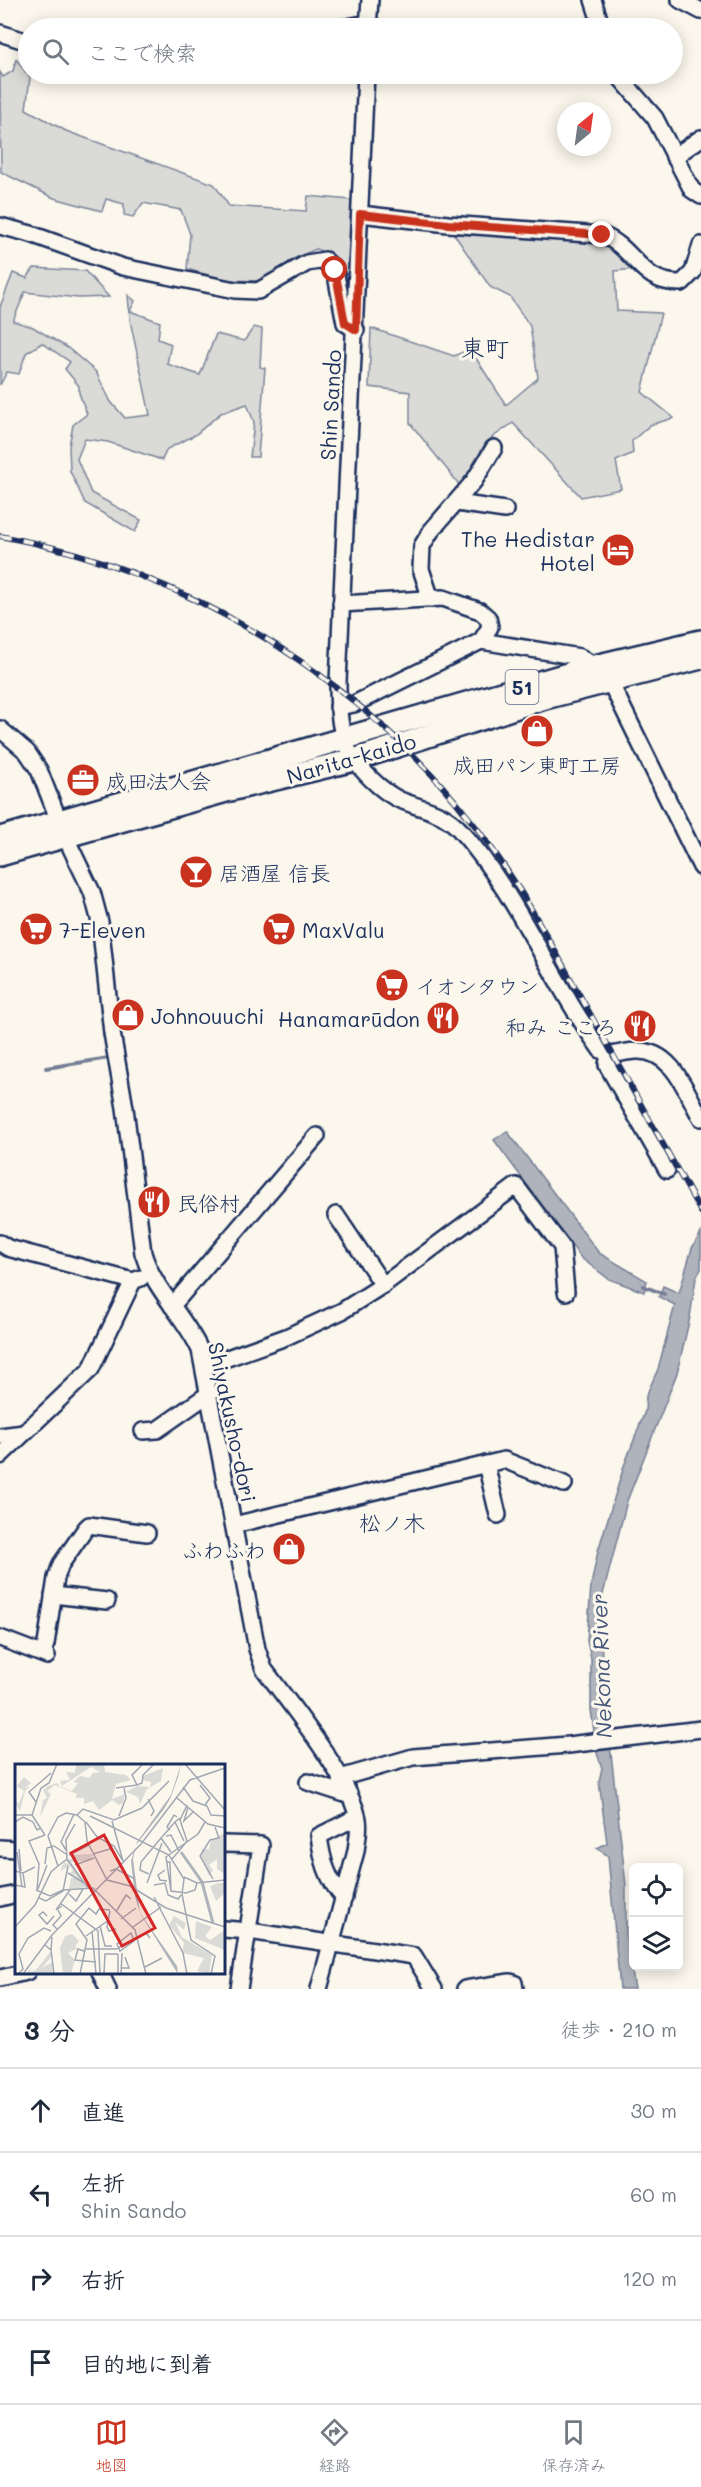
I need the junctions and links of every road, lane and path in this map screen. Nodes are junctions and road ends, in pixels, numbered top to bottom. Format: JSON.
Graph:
{"nodes":[{"id":1,"x":370,"y":0,"type":"edge"},
{"id":2,"x":593,"y":0,"type":"edge"},
{"id":3,"x":680,"y":0,"type":"edge"},
{"id":4,"x":701,"y":11,"type":"edge"},
{"id":5,"x":369,"y":18,"type":"edge"},
{"id":6,"x":599,"y":18,"type":"edge"},
{"id":7,"x":0,"y":33,"type":"edge"},
{"id":8,"x":18,"y":39,"type":"edge"},
{"id":9,"x":366,"y":84,"type":"edge"},
{"id":10,"x":626,"y":84,"type":"edge"},
{"id":11,"x":701,"y":138,"type":"edge"},
{"id":12,"x":674,"y":157,"type":"junction"},
{"id":13,"x":701,"y":196,"type":"edge"},
{"id":14,"x":360,"y":214,"type":"junction"},
{"id":15,"x":0,"y":226,"type":"edge"},
{"id":16,"x":701,"y":245,"type":"edge"},
{"id":17,"x":356,"y":330,"type":"junction"},
{"id":18,"x":494,"y":448,"type":"dead end"},
{"id":19,"x":457,"y":502,"type":"junction"},
{"id":20,"x":505,"y":510,"type":"dead end"},
{"id":21,"x":431,"y":598,"type":"junction"},
{"id":22,"x":341,"y":604,"type":"junction"},
{"id":23,"x":480,"y":641,"type":"junction"},
{"id":24,"x":701,"y":641,"type":"edge"},
{"id":25,"x":701,"y":658,"type":"edge"},
{"id":26,"x":595,"y":666,"type":"junction"},
{"id":27,"x":609,"y":682,"type":"junction"},
{"id":28,"x":338,"y":707,"type":"junction"},
{"id":29,"x":0,"y":729,"type":"edge"},
{"id":30,"x":345,"y":739,"type":"junction"},
{"id":31,"x":354,"y":760,"type":"junction"},
{"id":32,"x":62,"y":828,"type":"junction"},
{"id":33,"x":0,"y":838,"type":"edge"},
{"id":34,"x":0,"y":855,"type":"edge"},
{"id":35,"x":701,"y":867,"type":"edge"},
{"id":36,"x":609,"y":1055,"type":"junction"},
{"id":37,"x":701,"y":1118,"type":"edge"},
{"id":38,"x":317,"y":1136,"type":"dead end"},
{"id":39,"x":667,"y":1170,"type":"dead end"},
{"id":40,"x":336,"y":1215,"type":"dead end"},
{"id":41,"x":0,"y":1243,"type":"edge"},
{"id":42,"x":151,"y":1275,"type":"junction"},
{"id":43,"x":133,"y":1281,"type":"junction"},
{"id":44,"x":383,"y":1285,"type":"junction"},
{"id":45,"x":566,"y":1292,"type":"dead end"},
{"id":46,"x":172,"y":1306,"type":"junction"},
{"id":47,"x":205,"y":1366,"type":"junction"},
{"id":48,"x":210,"y":1393,"type":"junction"},
{"id":49,"x":143,"y":1431,"type":"dead end"},
{"id":50,"x":24,"y":1433,"type":"junction"},
{"id":51,"x":0,"y":1436,"type":"edge"},
{"id":52,"x":0,"y":1456,"type":"edge"},
{"id":53,"x":486,"y":1464,"type":"junction"},
{"id":54,"x":564,"y":1484,"type":"dead end"},
{"id":55,"x":498,"y":1515,"type":"dead end"},
{"id":56,"x":234,"y":1525,"type":"junction"},
{"id":57,"x":147,"y":1533,"type":"dead end"},
{"id":58,"x":53,"y":1595,"type":"junction"},
{"id":59,"x":107,"y":1601,"type":"dead end"},
{"id":60,"x":0,"y":1638,"type":"edge"},
{"id":61,"x":701,"y":1729,"type":"edge"},
{"id":62,"x":340,"y":1778,"type":"junction"},
{"id":63,"x":308,"y":1782,"type":"dead end"},
{"id":64,"x":348,"y":1795,"type":"junction"},
{"id":65,"x":357,"y":1817,"type":"junction"},
{"id":66,"x":225,"y":1844,"type":"edge"},
{"id":67,"x":0,"y":1848,"type":"edge"},
{"id":68,"x":15,"y":1849,"type":"edge"},
{"id":69,"x":15,"y":1894,"type":"edge"},
{"id":70,"x":0,"y":1898,"type":"edge"},
{"id":71,"x":344,"y":1898,"type":"junction"},
{"id":72,"x":225,"y":1929,"type":"edge"},
{"id":73,"x":249,"y":1931,"type":"junction"},
{"id":74,"x":330,"y":1943,"type":"junction"},
{"id":75,"x":18,"y":1974,"type":"edge"},
{"id":76,"x":101,"y":1974,"type":"edge"},
{"id":77,"x":0,"y":1978,"type":"edge"},
{"id":78,"x":108,"y":1989,"type":"edge"},
{"id":79,"x":239,"y":1989,"type":"edge"},
{"id":80,"x":319,"y":1989,"type":"edge"},
{"id":81,"x":434,"y":1989,"type":"edge"},
{"id":82,"x":465,"y":1989,"type":"edge"},
{"id":83,"x":515,"y":1989,"type":"edge"}],
"edges":[{"from":1,"to":5,"type":"street"},
{"from":2,"to":6,"type":"street"},
{"from":3,"to":4,"type":"street"},
{"from":7,"to":8,"type":"street"},
{"from":9,"to":14,"type":"street","name":"Shin Sando"},
{"from":10,"to":12,"type":"street"},
{"from":11,"to":12,"type":"street"},
{"from":12,"to":13,"type":"street"},
{"from":14,"to":16,"type":"street"},
{"from":14,"to":17,"type":"street","name":"Shin Sando"},
{"from":15,"to":17,"type":"street"},
{"from":17,"to":22,"type":"street","name":"Shin Sando"},
{"from":18,"to":19,"type":"street"},
{"from":19,"to":20,"type":"street"},
{"from":19,"to":21,"type":"street"},
{"from":21,"to":22,"type":"street"},
{"from":21,"to":23,"type":"street"},
{"from":22,"to":28,"type":"street","name":"Shin Sando"},
{"from":23,"to":26,"type":"street"},
{"from":23,"to":28,"type":"street"},
{"from":24,"to":26,"type":"highway","name":"Narita-kaido","number":"51"},
{"from":25,"to":27,"type":"highway","name":"Narita-kaido","number":"51"},
{"from":26,"to":27,"type":"street"},
{"from":26,"to":30,"type":"highway","name":"Narita-kaido","number":"51"},
{"from":27,"to":31,"type":"highway","name":"Narita-kaido","number":"51"},
{"from":27,"to":35,"type":"street"},
{"from":28,"to":30,"type":"street","name":"Shin Sando"},
{"from":29,"to":32,"type":"street","name":"Shiyakusho-dori"},
{"from":30,"to":31,"type":"street","name":"Shin Sando"},
{"from":30,"to":32,"type":"highway","name":"Narita-kaido","number":"51"},
{"from":31,"to":32,"type":"highway","name":"Narita-kaido","number":"51"},
{"from":31,"to":36,"type":"street"},
{"from":32,"to":33,"type":"highway","name":"Narita-kaido","number":"51"},
{"from":32,"to":34,"type":"highway","name":"Narita-kaido","number":"51"},
{"from":32,"to":42,"type":"street","name":"Shiyakusho-dori"},
{"from":36,"to":37,"type":"street"},
{"from":36,"to":39,"type":"street"},
{"from":38,"to":46,"type":"street"},
{"from":40,"to":44,"type":"street"},
{"from":41,"to":43,"type":"street"},
{"from":42,"to":43,"type":"street"},
{"from":42,"to":46,"type":"street","name":"Shiyakusho-dori"},
{"from":43,"to":50,"type":"street"},
{"from":44,"to":45,"type":"street"},
{"from":44,"to":47,"type":"street"},
{"from":46,"to":47,"type":"street","name":"Shiyakusho-dori"},
{"from":47,"to":48,"type":"street","name":"Shiyakusho-dori"},
{"from":48,"to":49,"type":"street"},
{"from":48,"to":56,"type":"street","name":"Shiyakusho-dori"},
{"from":50,"to":51,"type":"street"},
{"from":50,"to":52,"type":"street"},
{"from":53,"to":54,"type":"street"},
{"from":53,"to":55,"type":"street"},
{"from":53,"to":56,"type":"street"},
{"from":56,"to":62,"type":"street","name":"Shiyakusho-dori"},
{"from":57,"to":58,"type":"street"},
{"from":58,"to":59,"type":"street"},
{"from":58,"to":60,"type":"street"},
{"from":61,"to":62,"type":"street"},
{"from":62,"to":64,"type":"street","name":"Shiyakusho-dori"},
{"from":63,"to":64,"type":"street"},
{"from":64,"to":65,"type":"street","name":"Shiyakusho-dori"},
{"from":65,"to":71,"type":"street","name":"Shiyakusho-dori"},
{"from":65,"to":71,"type":"street"},
{"from":66,"to":73,"type":"street"},
{"from":67,"to":68,"type":"street"},
{"from":69,"to":70,"type":"street"},
{"from":71,"to":74,"type":"street","name":"Shiyakusho-dori"},
{"from":72,"to":73,"type":"street"},
{"from":73,"to":74,"type":"street"},
{"from":73,"to":79,"type":"street"},
{"from":74,"to":80,"type":"street","name":"Shiyakusho-dori"},
{"from":74,"to":81,"type":"street"},
{"from":75,"to":77,"type":"street"},
{"from":76,"to":78,"type":"street"},
{"from":82,"to":83,"type":"street"}]}
